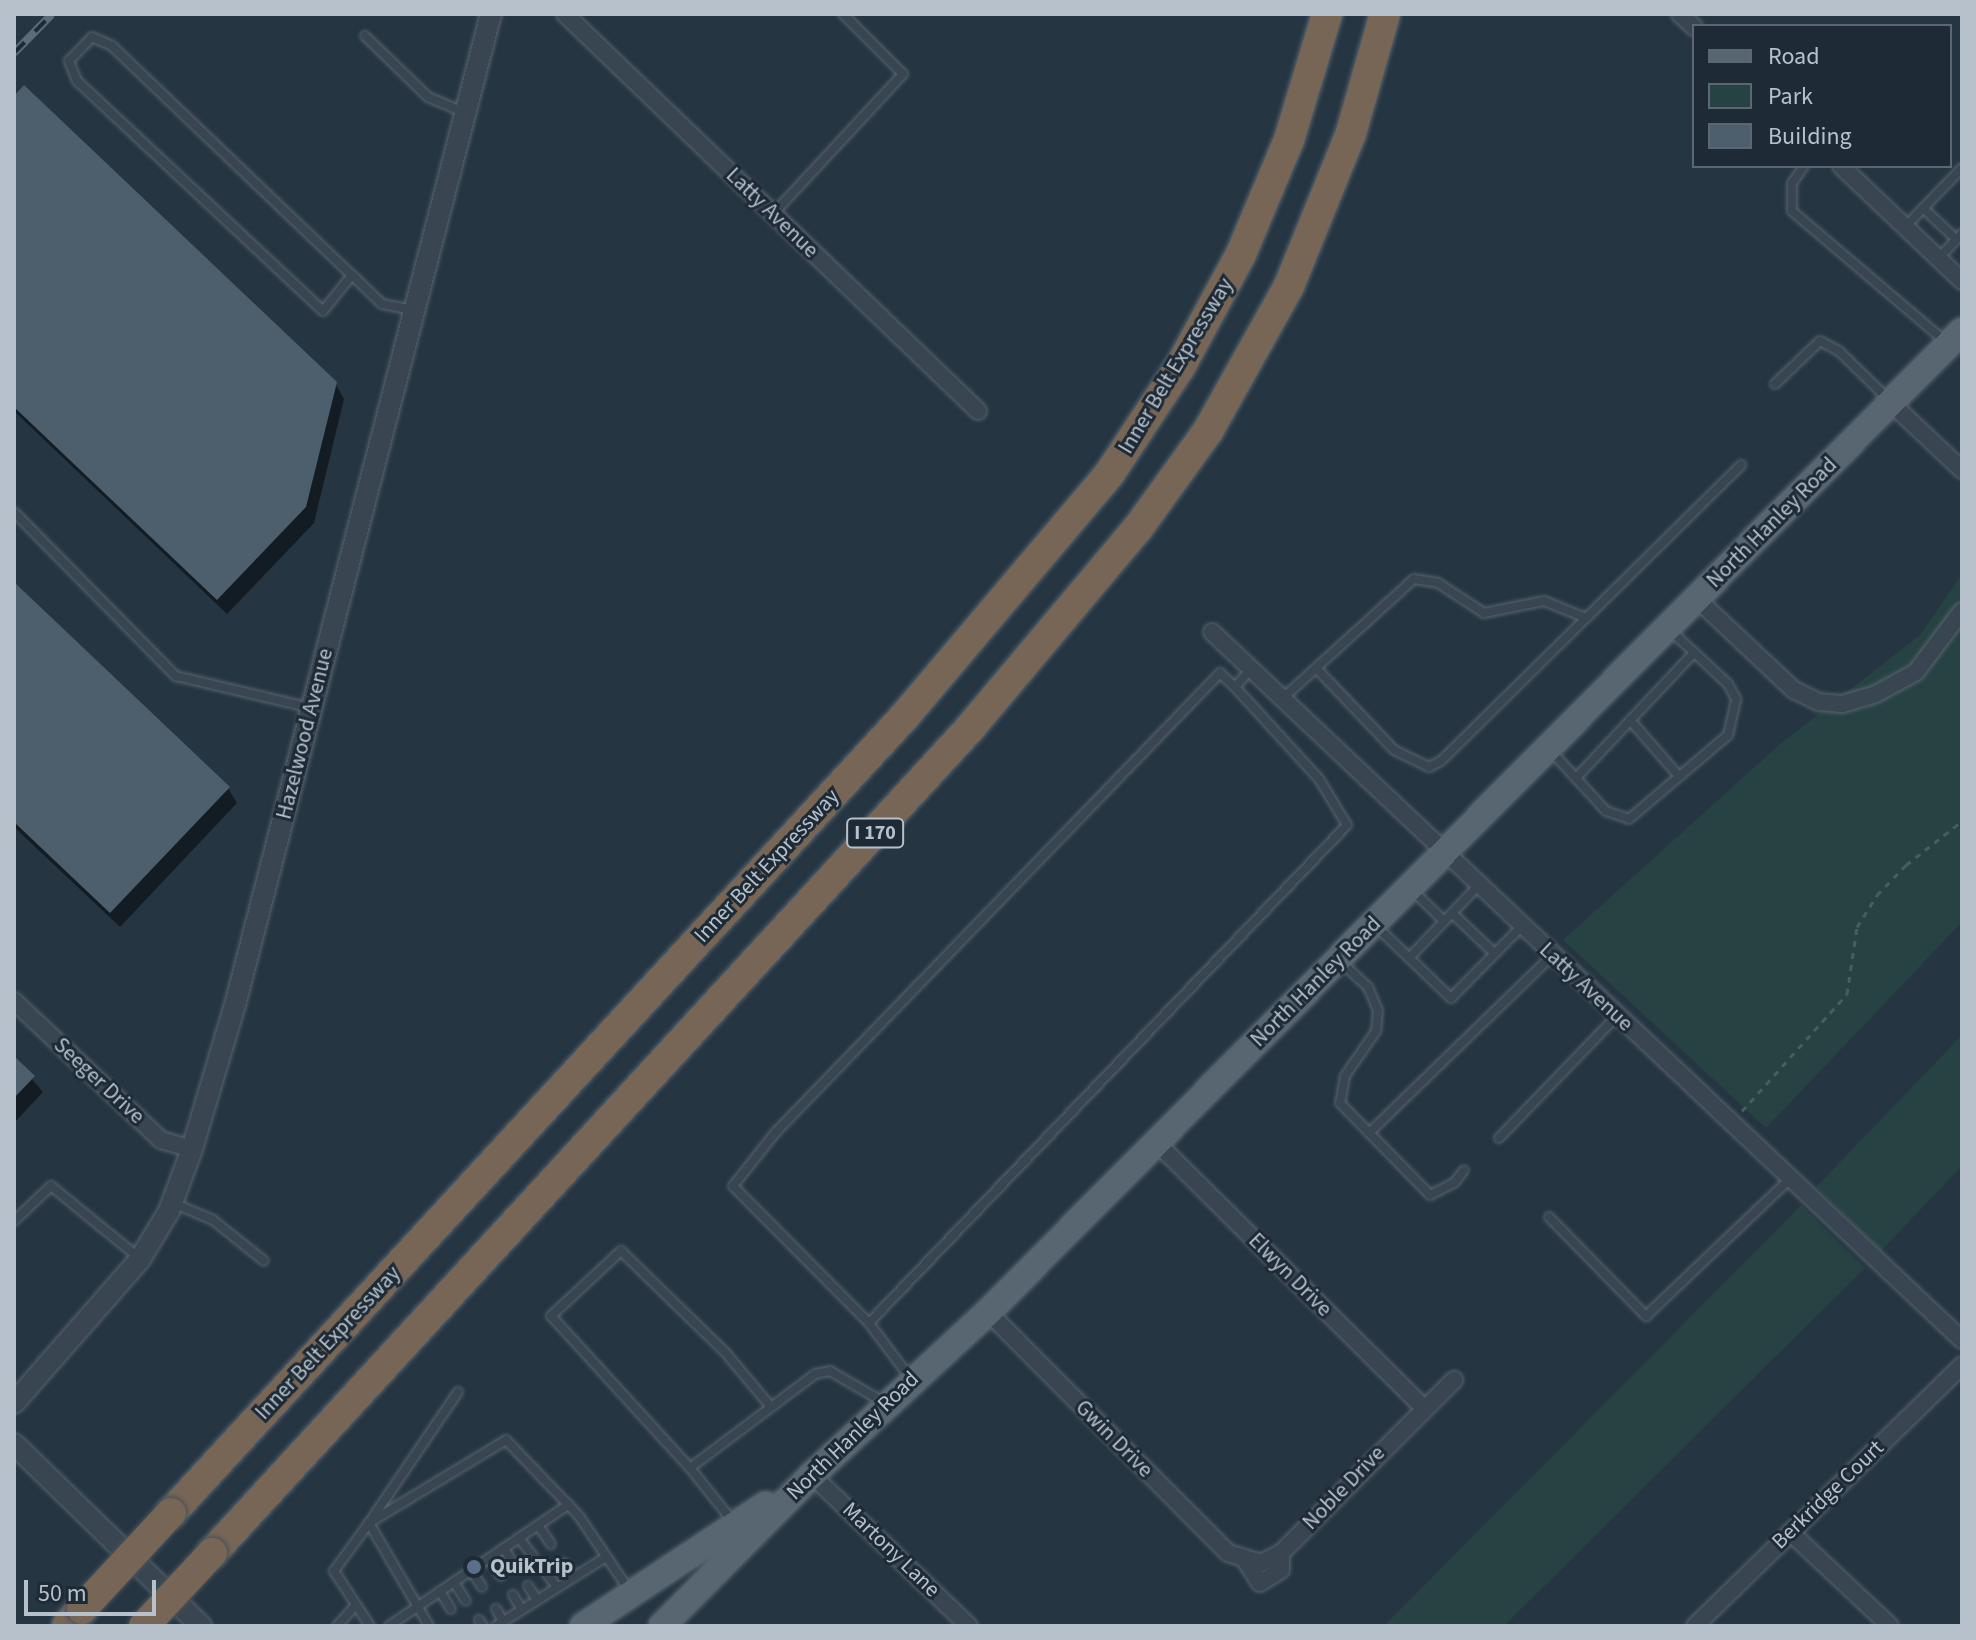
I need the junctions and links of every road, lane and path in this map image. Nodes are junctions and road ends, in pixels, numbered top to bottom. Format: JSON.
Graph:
{"nodes":[{"id":1,"x":491,"y":14,"type":"edge"},
{"id":2,"x":565,"y":14,"type":"edge"},
{"id":3,"x":843,"y":14,"type":"edge"},
{"id":4,"x":1327,"y":14,"type":"edge"},
{"id":5,"x":1385,"y":14,"type":"edge"},
{"id":6,"x":365,"y":36,"type":"dead end"},
{"id":7,"x":466,"y":113,"type":"junction"},
{"id":8,"x":1803,"y":168,"type":"edge"},
{"id":9,"x":1843,"y":168,"type":"edge"},
{"id":10,"x":1962,"y":168,"type":"edge"},
{"id":11,"x":1923,"y":208,"type":"junction"},
{"id":12,"x":773,"y":214,"type":"junction"},
{"id":13,"x":1905,"y":227,"type":"junction"},
{"id":14,"x":1959,"y":236,"type":"edge"},
{"id":15,"x":1938,"y":259,"type":"junction"},
{"id":16,"x":352,"y":275,"type":"junction"},
{"id":17,"x":1962,"y":281,"type":"edge"},
{"id":18,"x":415,"y":310,"type":"junction"},
{"id":19,"x":1955,"y":338,"type":"edge"},
{"id":20,"x":1775,"y":384,"type":"dead end"},
{"id":21,"x":1891,"y":403,"type":"junction"},
{"id":22,"x":978,"y":411,"type":"dead end"},
{"id":23,"x":1741,"y":465,"type":"dead end"},
{"id":24,"x":1962,"y":470,"type":"edge"},
{"id":25,"x":14,"y":512,"type":"edge"},
{"id":26,"x":1697,"y":599,"type":"junction"},
{"id":27,"x":1962,"y":611,"type":"edge"},
{"id":28,"x":1586,"y":618,"type":"junction"},
{"id":29,"x":1668,"y":628,"type":"junction"},
{"id":30,"x":1212,"y":632,"type":"dead end"},
{"id":31,"x":1694,"y":653,"type":"junction"},
{"id":32,"x":1316,"y":668,"type":"junction"},
{"id":33,"x":1251,"y":669,"type":"junction"},
{"id":34,"x":1235,"y":687,"type":"junction"},
{"id":35,"x":1283,"y":699,"type":"junction"},
{"id":36,"x":312,"y":708,"type":"junction"},
{"id":37,"x":1630,"y":720,"type":"junction"},
{"id":38,"x":1549,"y":748,"type":"junction"},
{"id":39,"x":1678,"y":775,"type":"junction"},
{"id":40,"x":1576,"y":778,"type":"junction"},
{"id":41,"x":1962,"y":821,"type":"edge"},
{"id":42,"x":1445,"y":853,"type":"junction"},
{"id":43,"x":1479,"y":885,"type":"junction"},
{"id":44,"x":1410,"y":889,"type":"junction"},
{"id":45,"x":1452,"y":913,"type":"junction"},
{"id":46,"x":1444,"y":921,"type":"junction"},
{"id":47,"x":1374,"y":924,"type":"junction"},
{"id":48,"x":1522,"y":926,"type":"junction"},
{"id":49,"x":1494,"y":953,"type":"junction"},
{"id":50,"x":1553,"y":955,"type":"junction"},
{"id":51,"x":1409,"y":958,"type":"junction"},
{"id":52,"x":1338,"y":960,"type":"junction"},
{"id":53,"x":14,"y":1001,"type":"edge"},
{"id":54,"x":1617,"y":1016,"type":"junction"},
{"id":55,"x":1730,"y":1123,"type":"junction"},
{"id":56,"x":1369,"y":1133,"type":"junction"},
{"id":57,"x":1499,"y":1138,"type":"dead end"},
{"id":58,"x":1156,"y":1142,"type":"junction"},
{"id":59,"x":192,"y":1149,"type":"junction"},
{"id":60,"x":1464,"y":1170,"type":"dead end"},
{"id":61,"x":1790,"y":1179,"type":"junction"},
{"id":62,"x":172,"y":1202,"type":"junction"},
{"id":63,"x":1549,"y":1217,"type":"dead end"},
{"id":64,"x":14,"y":1221,"type":"edge"},
{"id":65,"x":140,"y":1259,"type":"junction"},
{"id":66,"x":264,"y":1261,"type":"dead end"},
{"id":67,"x":988,"y":1312,"type":"junction"},
{"id":68,"x":869,"y":1323,"type":"junction"},
{"id":69,"x":1962,"y":1340,"type":"edge"},
{"id":70,"x":1962,"y":1365,"type":"edge"},
{"id":71,"x":912,"y":1380,"type":"junction"},
{"id":72,"x":1454,"y":1380,"type":"dead end"},
{"id":73,"x":458,"y":1392,"type":"dead end"},
{"id":74,"x":14,"y":1403,"type":"edge"},
{"id":75,"x":886,"y":1403,"type":"junction"},
{"id":76,"x":771,"y":1407,"type":"junction"},
{"id":77,"x":1423,"y":1407,"type":"junction"},
{"id":78,"x":14,"y":1444,"type":"edge"},
{"id":79,"x":690,"y":1468,"type":"junction"},
{"id":80,"x":812,"y":1475,"type":"junction"},
{"id":81,"x":569,"y":1504,"type":"junction"},
{"id":82,"x":369,"y":1523,"type":"junction"},
{"id":83,"x":538,"y":1525,"type":"junction"},
{"id":84,"x":743,"y":1531,"type":"junction"},
{"id":85,"x":1790,"y":1532,"type":"junction"},
{"id":86,"x":519,"y":1538,"type":"junction"},
{"id":87,"x":551,"y":1544,"type":"dead end"},
{"id":88,"x":504,"y":1548,"type":"junction"},
{"id":89,"x":533,"y":1556,"type":"dead end"},
{"id":90,"x":606,"y":1557,"type":"junction"},
{"id":91,"x":490,"y":1558,"type":"junction"},
{"id":92,"x":1253,"y":1561,"type":"joint"},
{"id":93,"x":564,"y":1563,"type":"dead end"},
{"id":94,"x":514,"y":1565,"type":"dead end"},
{"id":95,"x":471,"y":1570,"type":"junction"},
{"id":96,"x":547,"y":1574,"type":"dead end"},
{"id":97,"x":501,"y":1576,"type":"dead end"},
{"id":98,"x":574,"y":1577,"type":"junction"},
{"id":99,"x":454,"y":1582,"type":"junction"},
{"id":100,"x":528,"y":1586,"type":"dead end"},
{"id":101,"x":482,"y":1587,"type":"dead end"},
{"id":102,"x":557,"y":1587,"type":"junction"},
{"id":103,"x":440,"y":1591,"type":"junction"},
{"id":104,"x":631,"y":1594,"type":"junction"},
{"id":105,"x":513,"y":1595,"type":"dead end"},
{"id":106,"x":537,"y":1600,"type":"junction"},
{"id":107,"x":466,"y":1601,"type":"dead end"},
{"id":108,"x":356,"y":1605,"type":"junction"},
{"id":109,"x":418,"y":1607,"type":"junction"},
{"id":110,"x":451,"y":1609,"type":"dead end"},
{"id":111,"x":496,"y":1609,"type":"dead end"},
{"id":112,"x":522,"y":1610,"type":"junction"},
{"id":113,"x":75,"y":1618,"type":"edge"},
{"id":114,"x":500,"y":1624,"type":"edge"},
{"id":115,"x":144,"y":1626,"type":"edge"},
{"id":116,"x":201,"y":1626,"type":"edge"},
{"id":117,"x":337,"y":1626,"type":"edge"},
{"id":118,"x":370,"y":1626,"type":"edge"},
{"id":119,"x":389,"y":1626,"type":"edge"},
{"id":120,"x":429,"y":1626,"type":"edge"},
{"id":121,"x":583,"y":1626,"type":"edge"},
{"id":122,"x":662,"y":1626,"type":"edge"},
{"id":123,"x":969,"y":1626,"type":"edge"},
{"id":124,"x":1695,"y":1626,"type":"edge"},
{"id":125,"x":1890,"y":1626,"type":"edge"}],
"edges":[{"from":1,"to":7,"type":"street","name":"Hazelwood Avenue"},
{"from":2,"to":12,"type":"street","name":"Latty Avenue"},
{"from":3,"to":12,"type":"lane"},
{"from":4,"to":113,"type":"highway","name":"Inner Belt Expressway","number":"I 170","bridge":true},
{"from":5,"to":115,"type":"highway","number":"I 170","bridge":true},
{"from":6,"to":7,"type":"lane"},
{"from":7,"to":18,"type":"street","name":"Hazelwood Avenue"},
{"from":8,"to":19,"type":"lane"},
{"from":9,"to":13,"type":"street"},
{"from":10,"to":11,"type":"lane"},
{"from":11,"to":13,"type":"lane"},
{"from":11,"to":14,"type":"lane"},
{"from":12,"to":22,"type":"street","name":"Latty Avenue"},
{"from":13,"to":15,"type":"street"},
{"from":14,"to":15,"type":"lane"},
{"from":15,"to":17,"type":"street"},
{"from":16,"to":16,"type":"lane"},
{"from":16,"to":18,"type":"lane"},
{"from":18,"to":36,"type":"street","name":"Hazelwood Avenue"},
{"from":19,"to":21,"type":"main road","name":"North Hanley Road"},
{"from":20,"to":21,"type":"lane"},
{"from":21,"to":24,"type":"street"},
{"from":21,"to":26,"type":"main road","name":"North Hanley Road"},
{"from":23,"to":28,"type":"lane"},
{"from":25,"to":36,"type":"lane"},
{"from":26,"to":27,"type":"street"},
{"from":26,"to":29,"type":"main road","name":"North Hanley Road"},
{"from":28,"to":32,"type":"lane"},
{"from":28,"to":32,"type":"lane"},
{"from":29,"to":31,"type":"lane"},
{"from":29,"to":38,"type":"main road","name":"North Hanley Road"},
{"from":30,"to":33,"type":"street","name":"Latty Avenue"},
{"from":31,"to":37,"type":"lane"},
{"from":31,"to":39,"type":"lane"},
{"from":32,"to":35,"type":"lane"},
{"from":33,"to":34,"type":"lane"},
{"from":33,"to":35,"type":"street","name":"Latty Avenue"},
{"from":34,"to":68,"type":"lane"},
{"from":34,"to":68,"type":"lane"},
{"from":35,"to":42,"type":"street","name":"Latty Avenue"},
{"from":36,"to":59,"type":"street","name":"Hazelwood Avenue"},
{"from":37,"to":39,"type":"lane"},
{"from":37,"to":40,"type":"lane"},
{"from":38,"to":40,"type":"lane"},
{"from":38,"to":42,"type":"main road","name":"North Hanley Road"},
{"from":39,"to":40,"type":"lane"},
{"from":41,"to":55,"type":"path"},
{"from":42,"to":43,"type":"street","name":"Latty Avenue"},
{"from":42,"to":44,"type":"main road","name":"North Hanley Road"},
{"from":43,"to":45,"type":"lane"},
{"from":43,"to":48,"type":"street","name":"Latty Avenue"},
{"from":44,"to":46,"type":"lane"},
{"from":44,"to":47,"type":"main road","name":"North Hanley Road"},
{"from":45,"to":46,"type":"lane"},
{"from":45,"to":49,"type":"lane"},
{"from":46,"to":51,"type":"lane"},
{"from":47,"to":51,"type":"lane"},
{"from":47,"to":52,"type":"main road","name":"North Hanley Road"},
{"from":48,"to":49,"type":"lane"},
{"from":48,"to":50,"type":"street","name":"Latty Avenue"},
{"from":49,"to":51,"type":"lane"},
{"from":50,"to":54,"type":"street","name":"Latty Avenue"},
{"from":50,"to":56,"type":"lane"},
{"from":52,"to":56,"type":"lane"},
{"from":52,"to":58,"type":"main road","name":"North Hanley Road"},
{"from":53,"to":59,"type":"street","name":"Seeger Drive"},
{"from":54,"to":55,"type":"street","name":"Latty Avenue"},
{"from":54,"to":57,"type":"lane"},
{"from":55,"to":61,"type":"street","name":"Latty Avenue"},
{"from":56,"to":60,"type":"lane"},
{"from":58,"to":67,"type":"main road","name":"North Hanley Road"},
{"from":58,"to":77,"type":"street","name":"Elwyn Drive"},
{"from":59,"to":62,"type":"street","name":"Hazelwood Avenue"},
{"from":61,"to":63,"type":"lane"},
{"from":61,"to":69,"type":"street","name":"Latty Avenue"},
{"from":62,"to":65,"type":"street","name":"Hazelwood Avenue"},
{"from":62,"to":66,"type":"lane"},
{"from":64,"to":65,"type":"lane"},
{"from":65,"to":74,"type":"street","name":"Hazelwood Avenue"},
{"from":67,"to":71,"type":"main road","name":"North Hanley Road"},
{"from":67,"to":92,"type":"street","name":"Gwin Drive"},
{"from":68,"to":71,"type":"lane"},
{"from":70,"to":85,"type":"street","name":"Berkridge Court"},
{"from":71,"to":75,"type":"main road","name":"North Hanley Road"},
{"from":72,"to":77,"type":"street","name":"Noble Drive"},
{"from":73,"to":82,"type":"lane"},
{"from":75,"to":76,"type":"lane"},
{"from":75,"to":80,"type":"main road","name":"North Hanley Road"},
{"from":76,"to":79,"type":"lane"},
{"from":76,"to":79,"type":"lane"},
{"from":77,"to":92,"type":"street","name":"Noble Drive"},
{"from":78,"to":116,"type":"street"},
{"from":79,"to":84,"type":"lane"},
{"from":80,"to":84,"type":"main road","name":"North Hanley Road"},
{"from":80,"to":123,"type":"street","name":"Martony Lane"},
{"from":81,"to":82,"type":"lane"},
{"from":81,"to":83,"type":"lane"},
{"from":81,"to":90,"type":"lane"},
{"from":82,"to":108,"type":"lane"},
{"from":82,"to":109,"type":"lane"},
{"from":83,"to":86,"type":"lane"},
{"from":83,"to":87,"type":"lane"},
{"from":84,"to":104,"type":"main road"},
{"from":84,"to":122,"type":"main road"},
{"from":85,"to":124,"type":"street","name":"Berkridge Court"},
{"from":85,"to":125,"type":"street"},
{"from":86,"to":88,"type":"lane"},
{"from":86,"to":89,"type":"lane"},
{"from":88,"to":91,"type":"lane"},
{"from":88,"to":94,"type":"lane"},
{"from":90,"to":98,"type":"lane"},
{"from":90,"to":104,"type":"lane"},
{"from":91,"to":95,"type":"lane"},
{"from":91,"to":97,"type":"lane"},
{"from":93,"to":98,"type":"lane"},
{"from":95,"to":99,"type":"lane"},
{"from":95,"to":101,"type":"lane"},
{"from":96,"to":102,"type":"lane"},
{"from":98,"to":102,"type":"lane"},
{"from":99,"to":103,"type":"lane"},
{"from":99,"to":107,"type":"lane"},
{"from":100,"to":106,"type":"lane"},
{"from":102,"to":106,"type":"lane"},
{"from":103,"to":109,"type":"lane"},
{"from":103,"to":110,"type":"lane"},
{"from":104,"to":121,"type":"main road"},
{"from":105,"to":112,"type":"lane"},
{"from":106,"to":112,"type":"lane"},
{"from":108,"to":117,"type":"lane"},
{"from":108,"to":118,"type":"lane"},
{"from":109,"to":119,"type":"lane"},
{"from":109,"to":120,"type":"lane"},
{"from":111,"to":114,"type":"lane"},
{"from":112,"to":114,"type":"lane"}]}
